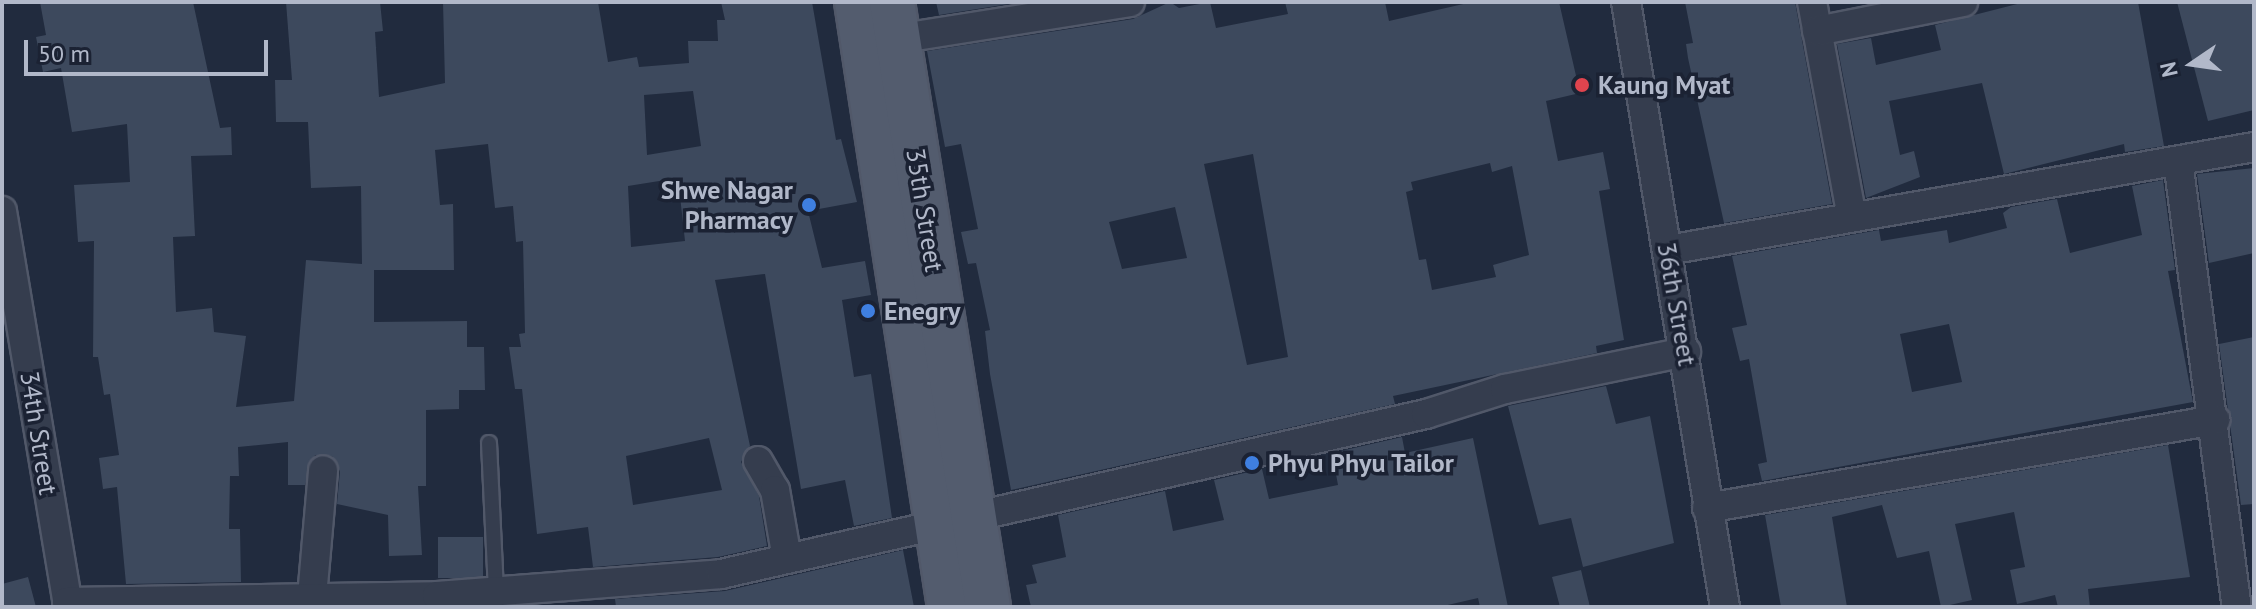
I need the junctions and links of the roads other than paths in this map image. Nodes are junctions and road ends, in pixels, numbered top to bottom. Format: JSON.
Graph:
{"nodes":[{"id":1,"x":1130,"y":2,"type":"edge"},
{"id":2,"x":1626,"y":2,"type":"edge"},
{"id":3,"x":1812,"y":2,"type":"edge"},
{"id":4,"x":1963,"y":2,"type":"edge"},
{"id":5,"x":878,"y":22,"type":"edge"},
{"id":6,"x":1817,"y":31,"type":"junction"},
{"id":7,"x":2254,"y":147,"type":"edge"},
{"id":8,"x":2178,"y":161,"type":"junction"},
{"id":9,"x":2,"y":211,"type":"edge"},
{"id":10,"x":1852,"y":217,"type":"junction"},
{"id":11,"x":1668,"y":250,"type":"junction"},
{"id":12,"x":1686,"y":352,"type":"junction"},
{"id":13,"x":2215,"y":420,"type":"junction"},
{"id":14,"x":489,"y":443,"type":"dead end"},
{"id":15,"x":758,"y":461,"type":"dead end"},
{"id":16,"x":323,"y":470,"type":"dead end"},
{"id":17,"x":1707,"y":508,"type":"junction"},
{"id":18,"x":956,"y":520,"type":"junction"},
{"id":19,"x":787,"y":559,"type":"junction"},
{"id":20,"x":496,"y":593,"type":"junction"},
{"id":21,"x":312,"y":597,"type":"junction"},
{"id":22,"x":68,"y":604,"type":"edge"},
{"id":23,"x":950,"y":607,"type":"edge"},
{"id":24,"x":988,"y":607,"type":"edge"},
{"id":25,"x":1725,"y":607,"type":"edge"},
{"id":26,"x":2237,"y":607,"type":"edge"}],
"edges":[{"from":1,"to":5,"type":"street"},
{"from":2,"to":11,"type":"street","name":"36th Street"},
{"from":3,"to":6,"type":"street"},
{"from":4,"to":6,"type":"street"},
{"from":5,"to":18,"type":"main road","name":"35th Street"},
{"from":6,"to":10,"type":"street"},
{"from":7,"to":8,"type":"street"},
{"from":8,"to":10,"type":"street"},
{"from":8,"to":13,"type":"street"},
{"from":9,"to":22,"type":"street","name":"34th Street"},
{"from":10,"to":11,"type":"street"},
{"from":11,"to":12,"type":"street","name":"36th Street"},
{"from":12,"to":17,"type":"street","name":"36th Street"},
{"from":12,"to":18,"type":"street"},
{"from":13,"to":17,"type":"street"},
{"from":13,"to":26,"type":"street"},
{"from":14,"to":20,"type":"lane"},
{"from":15,"to":19,"type":"street"},
{"from":16,"to":21,"type":"street"},
{"from":17,"to":25,"type":"street","name":"36th Street"},
{"from":18,"to":19,"type":"street"},
{"from":18,"to":23,"type":"main road","name":"35th Street"},
{"from":18,"to":24,"type":"main road","name":"35th Street"},
{"from":19,"to":20,"type":"street"},
{"from":20,"to":21,"type":"street"},
{"from":21,"to":22,"type":"street"}]}
